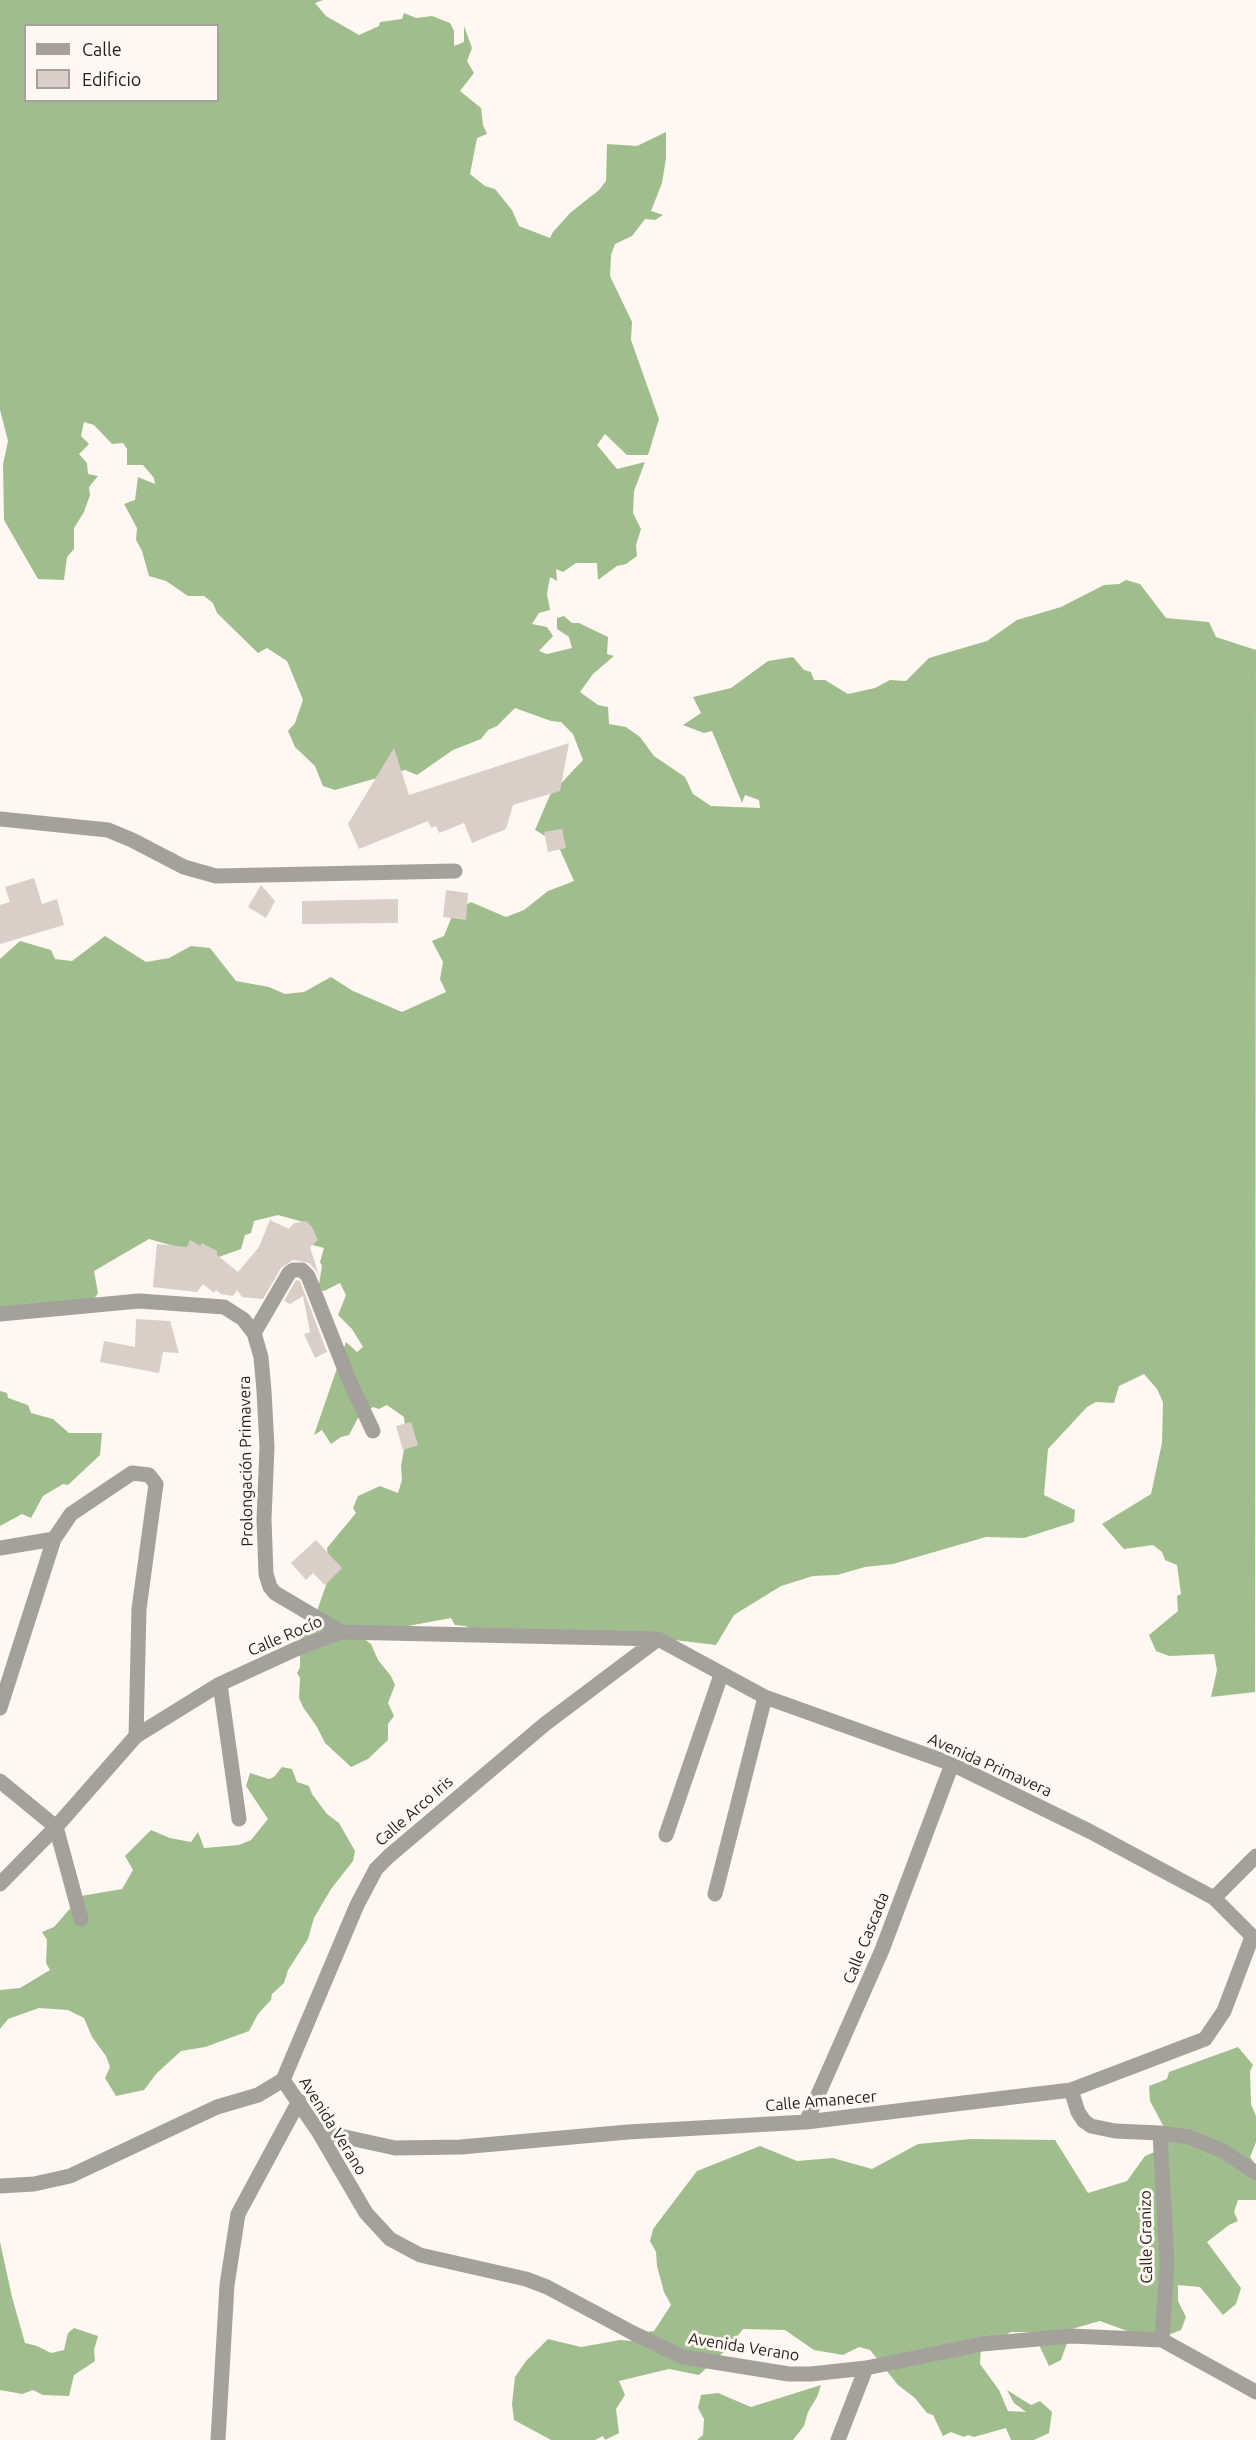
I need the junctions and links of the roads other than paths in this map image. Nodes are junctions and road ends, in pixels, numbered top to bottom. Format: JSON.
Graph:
{"nodes":[{"id":1,"x":0,"y":819,"type":"edge"},
{"id":2,"x":456,"y":871,"type":"dead end"},
{"id":3,"x":2,"y":1314,"type":"edge"},
{"id":4,"x":254,"y":1333,"type":"junction"},
{"id":5,"x":373,"y":1431,"type":"dead end"},
{"id":6,"x":54,"y":1539,"type":"junction"},
{"id":7,"x":0,"y":1548,"type":"edge"},
{"id":8,"x":341,"y":1632,"type":"junction"},
{"id":9,"x":658,"y":1639,"type":"junction"},
{"id":10,"x":721,"y":1675,"type":"junction"},
{"id":11,"x":220,"y":1684,"type":"junction"},
{"id":12,"x":765,"y":1697,"type":"junction"},
{"id":13,"x":0,"y":1708,"type":"edge"},
{"id":14,"x":136,"y":1736,"type":"junction"},
{"id":15,"x":952,"y":1764,"type":"junction"},
{"id":16,"x":0,"y":1781,"type":"edge"},
{"id":17,"x":239,"y":1819,"type":"dead end"},
{"id":18,"x":56,"y":1827,"type":"junction"},
{"id":19,"x":666,"y":1835,"type":"dead end"},
{"id":20,"x":1256,"y":1856,"type":"edge"},
{"id":21,"x":0,"y":1884,"type":"edge"},
{"id":22,"x":715,"y":1894,"type":"dead end"},
{"id":23,"x":1215,"y":1898,"type":"junction"},
{"id":24,"x":81,"y":1919,"type":"dead end"},
{"id":25,"x":1254,"y":1938,"type":"edge"},
{"id":26,"x":283,"y":2080,"type":"junction"},
{"id":27,"x":1071,"y":2090,"type":"junction"},
{"id":28,"x":299,"y":2101,"type":"junction"},
{"id":29,"x":806,"y":2122,"type":"junction"},
{"id":30,"x":318,"y":2131,"type":"junction"},
{"id":31,"x":1160,"y":2133,"type":"junction"},
{"id":32,"x":1256,"y":2173,"type":"edge"},
{"id":33,"x":0,"y":2186,"type":"edge"},
{"id":34,"x":1162,"y":2340,"type":"junction"},
{"id":35,"x":866,"y":2367,"type":"junction"},
{"id":36,"x":1256,"y":2392,"type":"edge"},
{"id":37,"x":218,"y":2440,"type":"edge"},
{"id":38,"x":838,"y":2440,"type":"edge"}],
"edges":[{"from":1,"to":2,"type":"street"},
{"from":3,"to":4,"type":"street"},
{"from":4,"to":5,"type":"street"},
{"from":4,"to":8,"type":"street","name":"Prolongación Primavera"},
{"from":6,"to":7,"type":"street"},
{"from":6,"to":13,"type":"street"},
{"from":6,"to":14,"type":"street"},
{"from":8,"to":9,"type":"street","name":"Calle Rocío"},
{"from":8,"to":11,"type":"street","name":"Calle Rocío"},
{"from":9,"to":10,"type":"street","name":"Avenida Primavera"},
{"from":9,"to":26,"type":"street","name":"Calle Arco Iris"},
{"from":10,"to":12,"type":"street","name":"Avenida Primavera"},
{"from":10,"to":19,"type":"street"},
{"from":11,"to":14,"type":"street","name":"Calle Rocío"},
{"from":11,"to":17,"type":"street"},
{"from":12,"to":15,"type":"street","name":"Avenida Primavera"},
{"from":12,"to":22,"type":"street"},
{"from":14,"to":18,"type":"street","name":"Calle Rocío"},
{"from":15,"to":23,"type":"street","name":"Avenida Primavera"},
{"from":15,"to":29,"type":"street","name":"Calle Cascada"},
{"from":16,"to":18,"type":"street"},
{"from":18,"to":21,"type":"street","name":"Calle Rocío"},
{"from":18,"to":24,"type":"street"},
{"from":20,"to":23,"type":"street"},
{"from":23,"to":25,"type":"street","name":"Avenida Primavera"},
{"from":25,"to":27,"type":"street","name":"Calle Amanecer"},
{"from":26,"to":28,"type":"street","name":"Avenida Verano"},
{"from":26,"to":33,"type":"street"},
{"from":27,"to":29,"type":"street","name":"Calle Amanecer"},
{"from":27,"to":31,"type":"street"},
{"from":28,"to":30,"type":"street","name":"Avenida Verano"},
{"from":28,"to":37,"type":"street"},
{"from":29,"to":30,"type":"street","name":"Calle Amanecer"},
{"from":30,"to":35,"type":"street","name":"Avenida Verano"},
{"from":31,"to":32,"type":"street"},
{"from":31,"to":34,"type":"street","name":"Calle Granizo"},
{"from":34,"to":35,"type":"street","name":"Avenida Verano"},
{"from":34,"to":36,"type":"street","name":"Avenida Verano"},
{"from":35,"to":38,"type":"street"}]}
